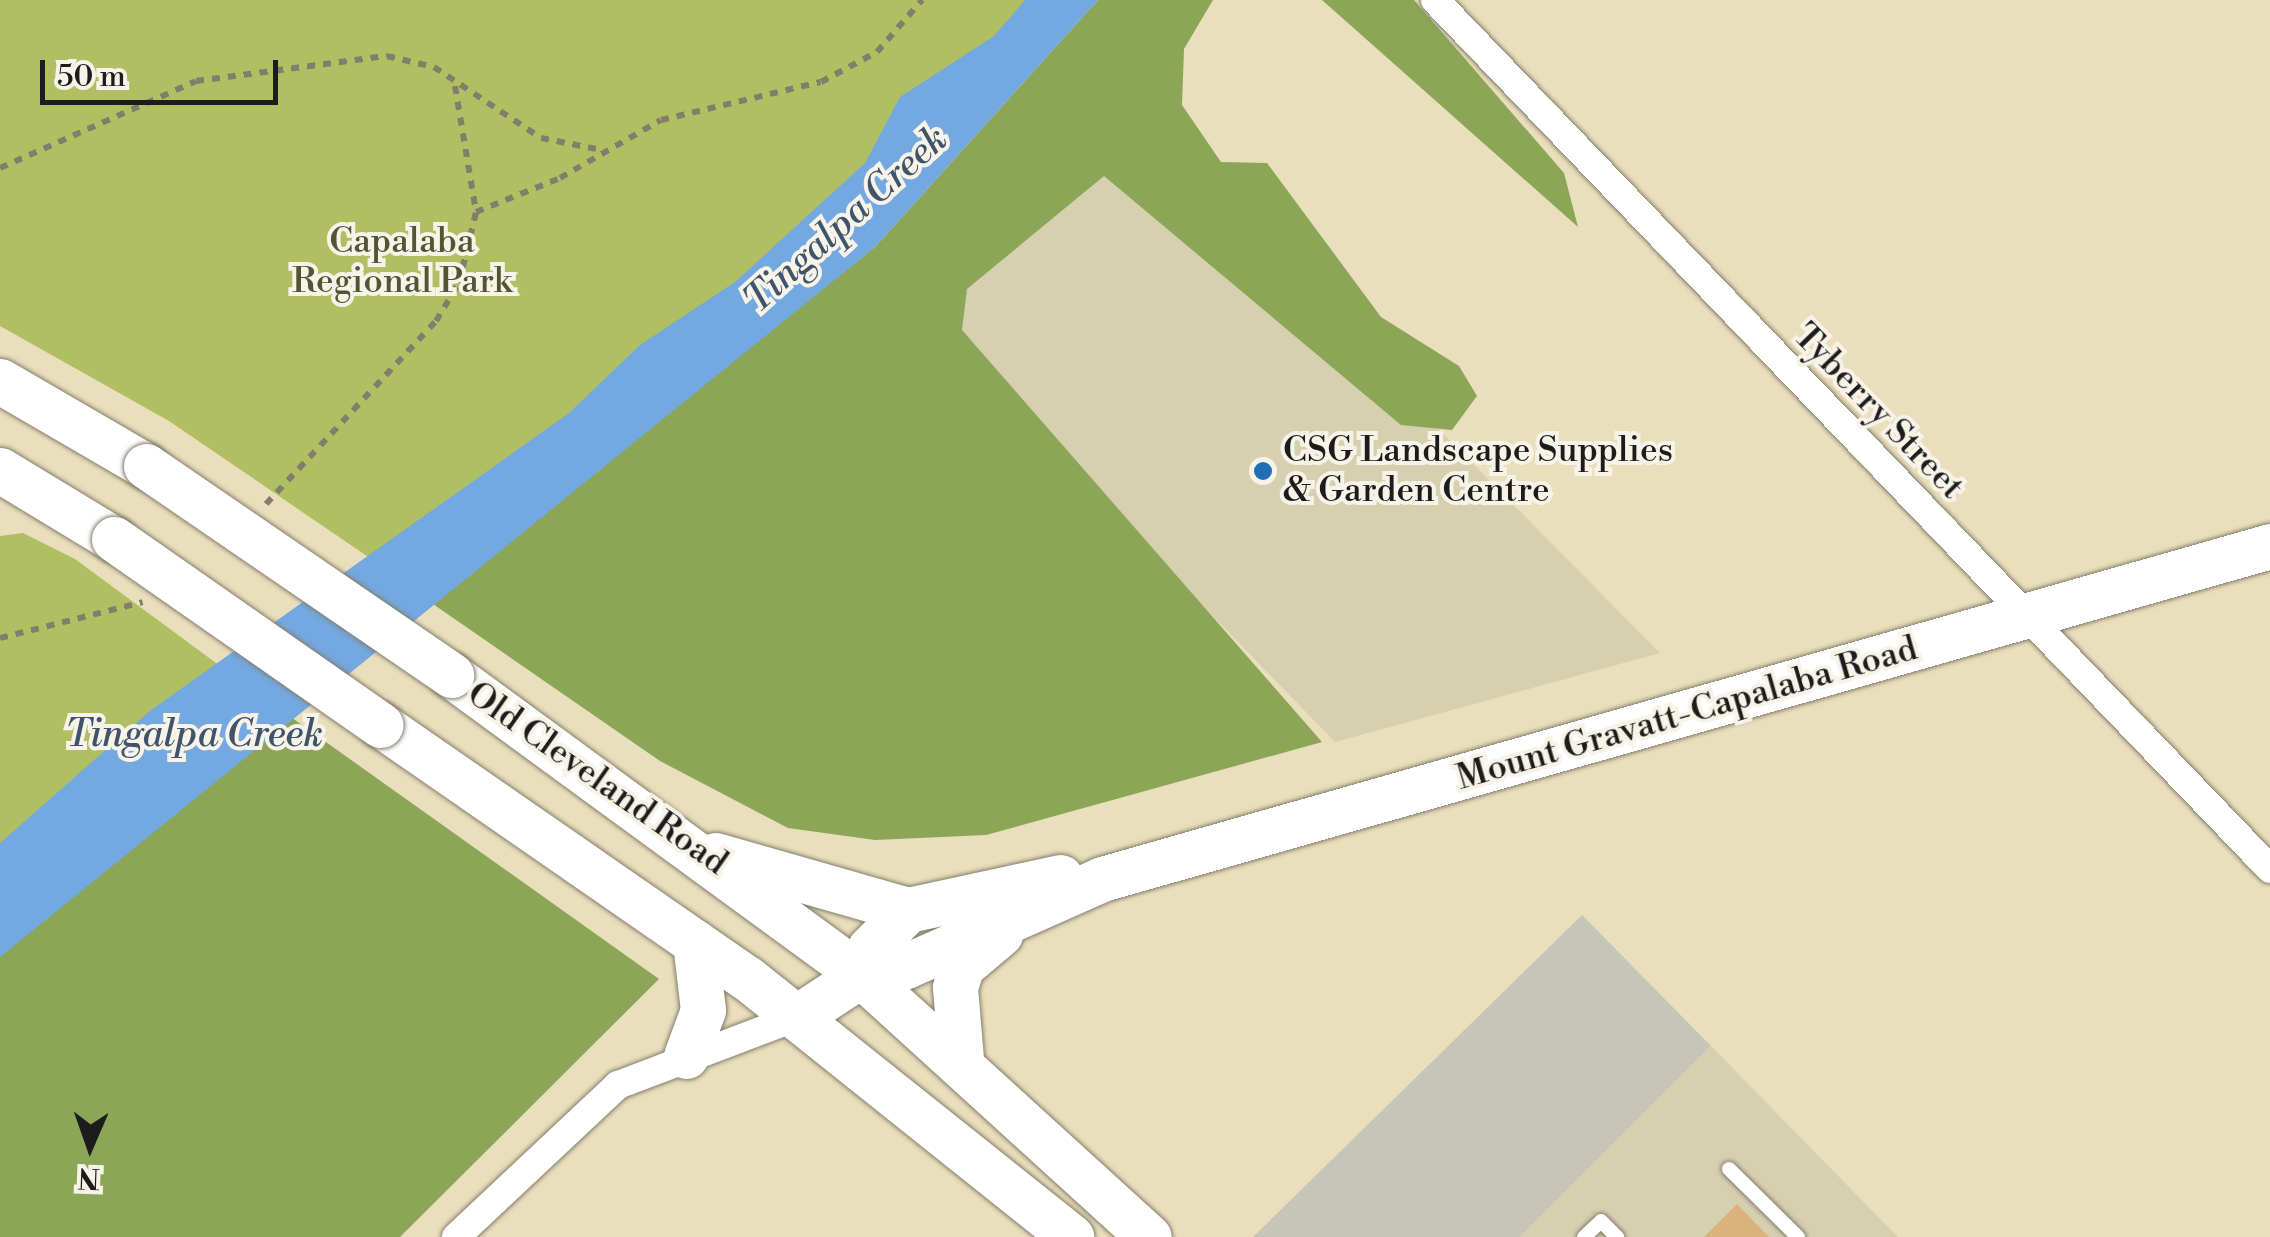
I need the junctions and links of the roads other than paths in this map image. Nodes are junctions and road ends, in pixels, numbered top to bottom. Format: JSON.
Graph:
{"nodes":[{"id":1,"x":1435,"y":0,"type":"edge"},
{"id":2,"x":0,"y":381,"type":"edge"},
{"id":3,"x":0,"y":470,"type":"edge"},
{"id":4,"x":2270,"y":546,"type":"edge"},
{"id":5,"x":2021,"y":617,"type":"junction"},
{"id":6,"x":704,"y":852,"type":"junction"},
{"id":7,"x":2270,"y":868,"type":"edge"},
{"id":8,"x":1102,"y":879,"type":"junction"},
{"id":9,"x":908,"y":910,"type":"junction"},
{"id":10,"x":1024,"y":913,"type":"junction"},
{"id":11,"x":696,"y":942,"type":"junction"},
{"id":12,"x":861,"y":974,"type":"junction"},
{"id":13,"x":798,"y":1018,"type":"junction"},
{"id":14,"x":686,"y":1056,"type":"junction"},
{"id":15,"x":961,"y":1059,"type":"junction"},
{"id":16,"x":1729,"y":1169,"type":"dead end"},
{"id":17,"x":456,"y":1237,"type":"edge"},
{"id":18,"x":1071,"y":1237,"type":"edge"},
{"id":19,"x":1149,"y":1237,"type":"edge"},
{"id":20,"x":1584,"y":1237,"type":"edge"},
{"id":21,"x":1617,"y":1237,"type":"edge"},
{"id":22,"x":1798,"y":1237,"type":"edge"}],
"edges":[{"from":1,"to":5,"type":"street","name":"Tyberry Street"},
{"from":2,"to":6,"type":"main road","name":"Old Cleveland Road","bridge":true},
{"from":3,"to":11,"type":"main road","bridge":true},
{"from":4,"to":5,"type":"main road","name":"Mount Gravatt-Capalaba Road"},
{"from":5,"to":7,"type":"street","name":"Tyberry Street"},
{"from":5,"to":8,"type":"main road","name":"Mount Gravatt-Capalaba Road"},
{"from":6,"to":9,"type":"main road"},
{"from":6,"to":12,"type":"main road","name":"Old Cleveland Road"},
{"from":8,"to":9,"type":"main road","name":"Mount Gravatt-Capalaba Road"},
{"from":8,"to":10,"type":"main road","name":"Mount Gravatt-Capalaba Road"},
{"from":9,"to":12,"type":"main road","name":"Mount Gravatt-Capalaba Road"},
{"from":10,"to":12,"type":"main road","name":"Mount Gravatt-Capalaba Road"},
{"from":10,"to":15,"type":"main road"},
{"from":11,"to":13,"type":"main road"},
{"from":11,"to":14,"type":"main road"},
{"from":12,"to":13,"type":"main road","name":"Mount Gravatt-Capalaba Road"},
{"from":12,"to":15,"type":"main road","name":"Old Cleveland Road"},
{"from":13,"to":14,"type":"street"},
{"from":13,"to":18,"type":"main road"},
{"from":14,"to":17,"type":"street"},
{"from":15,"to":19,"type":"main road","name":"Old Cleveland Road"},
{"from":16,"to":22,"type":"lane"},
{"from":20,"to":21,"type":"lane"}]}
